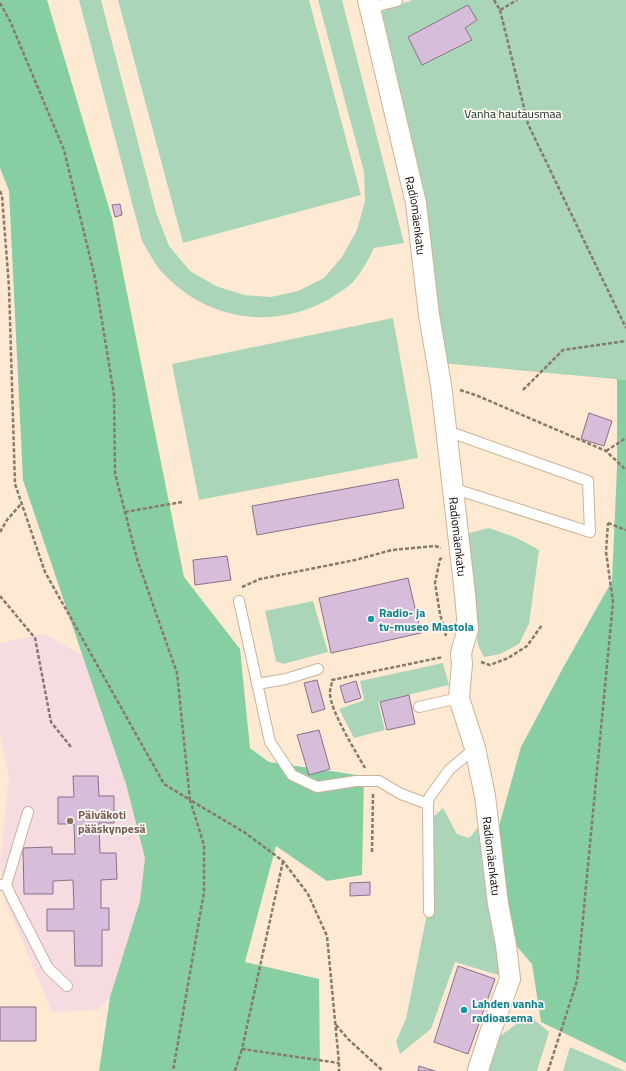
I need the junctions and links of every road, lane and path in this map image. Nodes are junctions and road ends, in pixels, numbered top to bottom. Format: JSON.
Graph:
{"nodes":[{"id":1,"x":494,"y":0,"type":"edge"},
{"id":2,"x":517,"y":0,"type":"edge"},
{"id":3,"x":397,"y":1,"type":"dead end"},
{"id":4,"x":0,"y":3,"type":"edge"},
{"id":5,"x":369,"y":4,"type":"edge"},
{"id":6,"x":500,"y":10,"type":"junction"},
{"id":7,"x":0,"y":191,"type":"edge"},
{"id":8,"x":626,"y":328,"type":"edge"},
{"id":9,"x":626,"y":341,"type":"edge"},
{"id":10,"x":441,"y":385,"type":"junction"},
{"id":11,"x":523,"y":390,"type":"dead end"},
{"id":12,"x":446,"y":431,"type":"junction"},
{"id":13,"x":626,"y":438,"type":"edge"},
{"id":14,"x":606,"y":451,"type":"junction"},
{"id":15,"x":626,"y":470,"type":"edge"},
{"id":16,"x":452,"y":488,"type":"junction"},
{"id":17,"x":182,"y":502,"type":"dead end"},
{"id":18,"x":22,"y":504,"type":"junction"},
{"id":19,"x":125,"y":512,"type":"junction"},
{"id":20,"x":590,"y":518,"type":"junction"},
{"id":21,"x":608,"y":524,"type":"junction"},
{"id":22,"x":626,"y":530,"type":"edge"},
{"id":23,"x":0,"y":532,"type":"edge"},
{"id":24,"x":453,"y":547,"type":"junction"},
{"id":25,"x":0,"y":596,"type":"edge"},
{"id":26,"x":239,"y":601,"type":"joint"},
{"id":27,"x":542,"y":625,"type":"dead end"},
{"id":28,"x":461,"y":654,"type":"junction"},
{"id":29,"x":318,"y":669,"type":"dead end"},
{"id":30,"x":257,"y":684,"type":"junction"},
{"id":31,"x":460,"y":698,"type":"junction"},
{"id":32,"x":419,"y":707,"type":"dead end"},
{"id":33,"x":71,"y":747,"type":"dead end"},
{"id":34,"x":475,"y":748,"type":"junction"},
{"id":35,"x":373,"y":781,"type":"junction"},
{"id":36,"x":190,"y":800,"type":"junction"},
{"id":37,"x":428,"y":804,"type":"junction"},
{"id":38,"x":28,"y":812,"type":"dead end"},
{"id":39,"x":372,"y":852,"type":"dead end"},
{"id":40,"x":283,"y":861,"type":"junction"},
{"id":41,"x":3,"y":885,"type":"edge"},
{"id":42,"x":429,"y":912,"type":"dead end"},
{"id":43,"x":67,"y":986,"type":"dead end"},
{"id":44,"x":336,"y":1025,"type":"junction"},
{"id":45,"x":242,"y":1049,"type":"junction"},
{"id":46,"x":339,"y":1063,"type":"junction"},
{"id":47,"x":478,"y":1070,"type":"edge"},
{"id":48,"x":173,"y":1071,"type":"edge"},
{"id":49,"x":236,"y":1071,"type":"edge"},
{"id":50,"x":339,"y":1071,"type":"edge"},
{"id":51,"x":383,"y":1071,"type":"edge"},
{"id":52,"x":548,"y":1071,"type":"edge"}],
"edges":[{"from":1,"to":6,"type":"path"},
{"from":2,"to":6,"type":"path"},
{"from":3,"to":5,"type":"lane"},
{"from":4,"to":19,"type":"path"},
{"from":5,"to":10,"type":"street","name":"Radiomäenkatu"},
{"from":6,"to":8,"type":"path"},
{"from":7,"to":18,"type":"path"},
{"from":9,"to":11,"type":"path"},
{"from":10,"to":12,"type":"street","name":"Radiomäenkatu"},
{"from":10,"to":14,"type":"path"},
{"from":12,"to":16,"type":"street","name":"Radiomäenkatu"},
{"from":12,"to":20,"type":"lane"},
{"from":13,"to":14,"type":"path"},
{"from":14,"to":15,"type":"path"},
{"from":16,"to":20,"type":"lane"},
{"from":16,"to":24,"type":"street","name":"Radiomäenkatu"},
{"from":17,"to":19,"type":"path"},
{"from":18,"to":23,"type":"path"},
{"from":18,"to":36,"type":"path"},
{"from":19,"to":36,"type":"path"},
{"from":20,"to":21,"type":"path"},
{"from":21,"to":22,"type":"path"},
{"from":21,"to":52,"type":"path"},
{"from":24,"to":26,"type":"path"},
{"from":24,"to":28,"type":"street","name":"Radiomäenkatu"},
{"from":24,"to":28,"type":"path"},
{"from":25,"to":33,"type":"path"},
{"from":26,"to":30,"type":"lane"},
{"from":27,"to":28,"type":"path"},
{"from":28,"to":31,"type":"street","name":"Radiomäenkatu"},
{"from":28,"to":35,"type":"path"},
{"from":29,"to":30,"type":"lane"},
{"from":30,"to":35,"type":"lane"},
{"from":31,"to":32,"type":"lane"},
{"from":31,"to":34,"type":"street","name":"Radiomäenkatu"},
{"from":34,"to":37,"type":"lane"},
{"from":34,"to":47,"type":"street","name":"Radiomäenkatu"},
{"from":35,"to":37,"type":"lane"},
{"from":35,"to":39,"type":"path"},
{"from":36,"to":40,"type":"path"},
{"from":36,"to":48,"type":"path"},
{"from":37,"to":42,"type":"lane"},
{"from":38,"to":41,"type":"lane"},
{"from":40,"to":44,"type":"path"},
{"from":40,"to":45,"type":"path"},
{"from":41,"to":43,"type":"lane"},
{"from":44,"to":46,"type":"path"},
{"from":44,"to":51,"type":"path"},
{"from":45,"to":46,"type":"path"},
{"from":45,"to":49,"type":"path"},
{"from":46,"to":50,"type":"path"}]}
